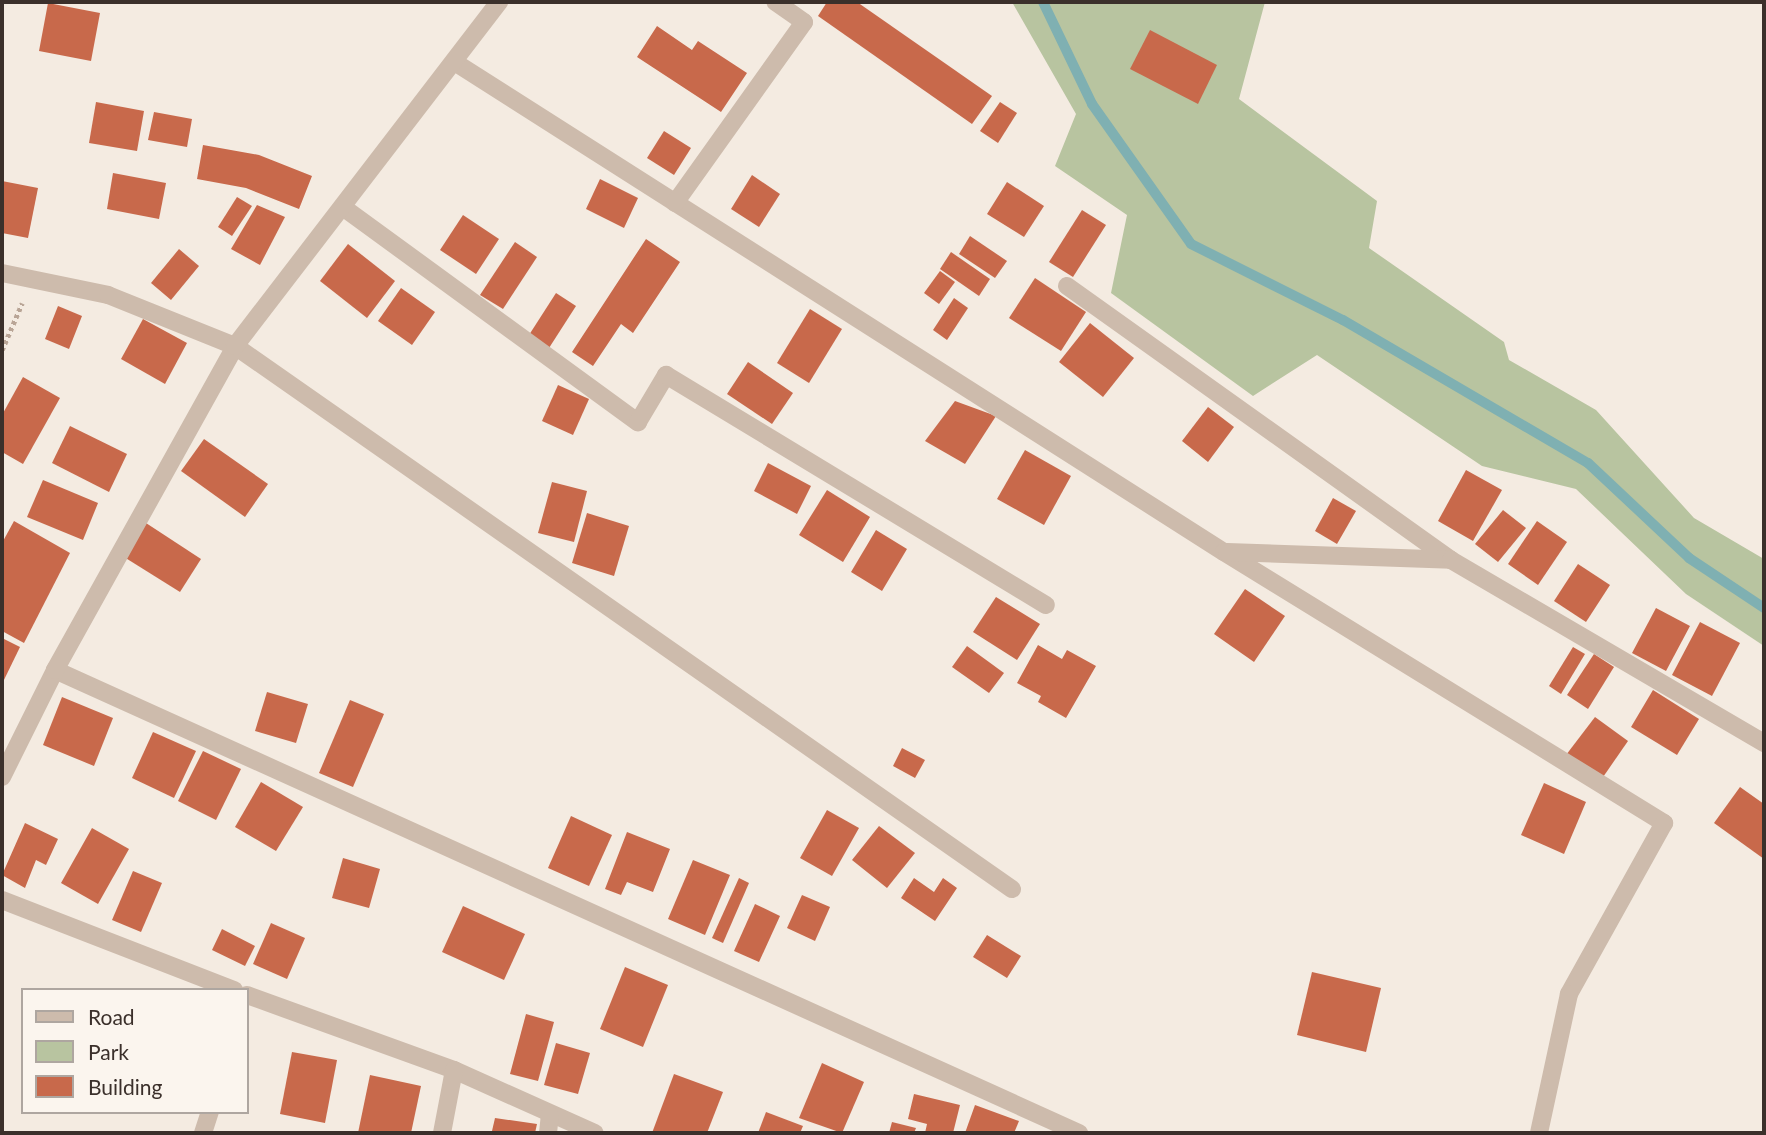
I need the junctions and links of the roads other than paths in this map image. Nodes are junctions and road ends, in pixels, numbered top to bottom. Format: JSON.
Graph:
{"nodes":[{"id":1,"x":499,"y":2,"type":"edge"},
{"id":2,"x":775,"y":2,"type":"edge"},
{"id":3,"x":456,"y":64,"type":"junction"},
{"id":4,"x":675,"y":203,"type":"junction"},
{"id":5,"x":344,"y":208,"type":"junction"},
{"id":6,"x":2,"y":273,"type":"edge"},
{"id":7,"x":1067,"y":286,"type":"dead end"},
{"id":8,"x":235,"y":346,"type":"junction"},
{"id":9,"x":1224,"y":552,"type":"junction"},
{"id":10,"x":1451,"y":560,"type":"junction"},
{"id":11,"x":1046,"y":605,"type":"dead end"},
{"id":12,"x":55,"y":670,"type":"junction"},
{"id":13,"x":1764,"y":743,"type":"edge"},
{"id":14,"x":2,"y":777,"type":"edge"},
{"id":15,"x":1012,"y":889,"type":"dead end"},
{"id":16,"x":2,"y":900,"type":"edge"},
{"id":17,"x":229,"y":988,"type":"edge"},
{"id":18,"x":248,"y":1000,"type":"edge"},
{"id":19,"x":454,"y":1070,"type":"junction"},
{"id":20,"x":209,"y":1114,"type":"edge"},
{"id":21,"x":550,"y":1115,"type":"junction"},
{"id":22,"x":203,"y":1133,"type":"edge"},
{"id":23,"x":442,"y":1133,"type":"edge"},
{"id":24,"x":548,"y":1133,"type":"edge"},
{"id":25,"x":595,"y":1133,"type":"edge"},
{"id":26,"x":1079,"y":1133,"type":"edge"},
{"id":27,"x":1539,"y":1133,"type":"edge"}],
"edges":[{"from":1,"to":3,"type":"street"},
{"from":2,"to":4,"type":"street"},
{"from":3,"to":4,"type":"street"},
{"from":3,"to":5,"type":"street"},
{"from":4,"to":9,"type":"street"},
{"from":5,"to":8,"type":"street"},
{"from":5,"to":11,"type":"street"},
{"from":6,"to":8,"type":"street"},
{"from":7,"to":10,"type":"street"},
{"from":8,"to":12,"type":"street"},
{"from":8,"to":15,"type":"street"},
{"from":9,"to":10,"type":"street"},
{"from":9,"to":27,"type":"street"},
{"from":10,"to":13,"type":"street"},
{"from":12,"to":14,"type":"street"},
{"from":12,"to":26,"type":"street"},
{"from":16,"to":17,"type":"street"},
{"from":18,"to":19,"type":"street"},
{"from":19,"to":21,"type":"street"},
{"from":19,"to":23,"type":"street"},
{"from":20,"to":22,"type":"street"},
{"from":21,"to":24,"type":"street"},
{"from":21,"to":25,"type":"street"}]}
